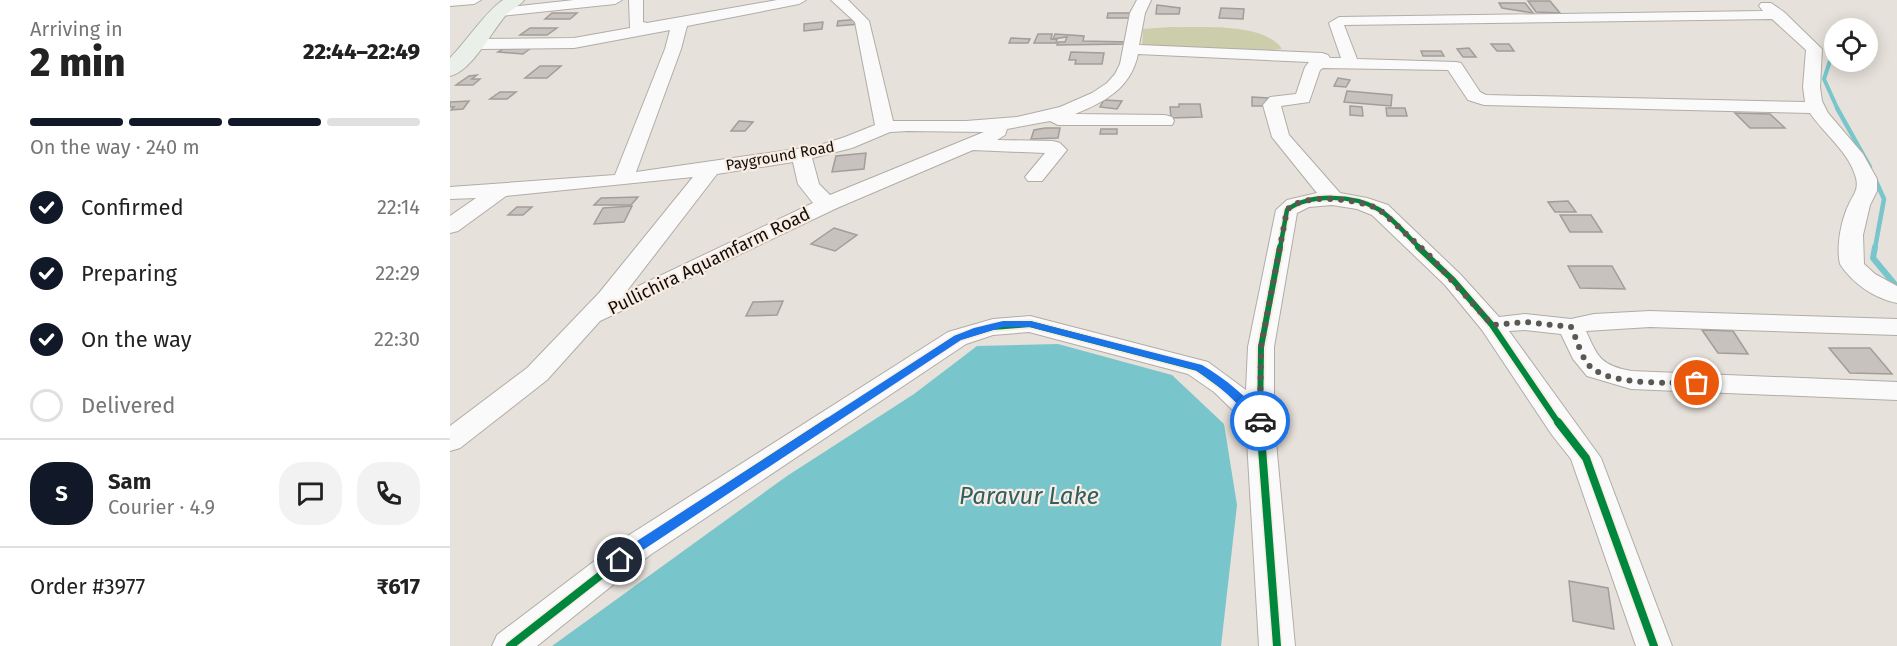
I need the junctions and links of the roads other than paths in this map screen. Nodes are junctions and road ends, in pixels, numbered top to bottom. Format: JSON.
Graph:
{"nodes":[{"id":1,"x":474,"y":0,"type":"edge"},
{"id":2,"x":615,"y":0,"type":"edge"},
{"id":3,"x":636,"y":0,"type":"edge"},
{"id":4,"x":797,"y":0,"type":"edge"},
{"id":5,"x":838,"y":0,"type":"edge"},
{"id":6,"x":1144,"y":0,"type":"edge"},
{"id":7,"x":450,"y":2,"type":"edge"},
{"id":8,"x":1573,"y":3,"type":"dead end"},
{"id":9,"x":508,"y":6,"type":"edge"},
{"id":10,"x":1767,"y":7,"type":"edge"},
{"id":11,"x":672,"y":24,"type":"junction"},
{"id":12,"x":475,"y":44,"type":"junction"},
{"id":13,"x":1131,"y":50,"type":"junction"},
{"id":14,"x":1351,"y":63,"type":"junction"},
{"id":15,"x":1315,"y":65,"type":"junction"},
{"id":16,"x":450,"y":70,"type":"edge"},
{"id":17,"x":1816,"y":108,"type":"junction"},
{"id":18,"x":1042,"y":118,"type":"junction"},
{"id":19,"x":1165,"y":121,"type":"dead end"},
{"id":20,"x":997,"y":124,"type":"junction"},
{"id":21,"x":885,"y":128,"type":"junction"},
{"id":22,"x":970,"y":145,"type":"junction"},
{"id":23,"x":801,"y":155,"type":"junction"},
{"id":24,"x":710,"y":169,"type":"junction"},
{"id":25,"x":1035,"y":177,"type":"dead end"},
{"id":26,"x":623,"y":180,"type":"junction"},
{"id":27,"x":502,"y":190,"type":"junction"},
{"id":28,"x":450,"y":193,"type":"edge"},
{"id":29,"x":1333,"y":199,"type":"junction"},
{"id":30,"x":829,"y":203,"type":"junction"},
{"id":31,"x":450,"y":226,"type":"edge"},
{"id":32,"x":1897,"y":296,"type":"edge"},
{"id":33,"x":588,"y":319,"type":"junction"},
{"id":34,"x":1492,"y":325,"type":"junction"},
{"id":35,"x":1571,"y":327,"type":"junction"},
{"id":36,"x":1897,"y":327,"type":"edge"},
{"id":37,"x":1897,"y":391,"type":"edge"},
{"id":38,"x":1260,"y":421,"type":"junction"},
{"id":39,"x":450,"y":441,"type":"edge"},
{"id":40,"x":510,"y":646,"type":"edge"},
{"id":41,"x":1277,"y":646,"type":"edge"},
{"id":42,"x":1654,"y":646,"type":"edge"}],
"edges":[{"from":1,"to":7,"type":"street"},
{"from":2,"to":9,"type":"street"},
{"from":3,"to":11,"type":"street"},
{"from":4,"to":11,"type":"street"},
{"from":5,"to":21,"type":"street"},
{"from":6,"to":13,"type":"street","name":"Payground Road"},
{"from":8,"to":10,"type":"street"},
{"from":9,"to":12,"type":"main road"},
{"from":10,"to":14,"type":"street"},
{"from":10,"to":17,"type":"street"},
{"from":11,"to":12,"type":"street"},
{"from":11,"to":26,"type":"street"},
{"from":12,"to":16,"type":"main road"},
{"from":13,"to":15,"type":"street"},
{"from":13,"to":18,"type":"street","name":"Payground Road"},
{"from":14,"to":15,"type":"street"},
{"from":14,"to":17,"type":"street"},
{"from":15,"to":29,"type":"street"},
{"from":17,"to":32,"type":"street"},
{"from":18,"to":19,"type":"street"},
{"from":18,"to":20,"type":"street","name":"Payground Road"},
{"from":20,"to":21,"type":"street","name":"Payground Road"},
{"from":20,"to":22,"type":"street","name":"Pullichira Aquamfarm Road"},
{"from":21,"to":23,"type":"street","name":"Payground Road"},
{"from":22,"to":25,"type":"street"},
{"from":22,"to":30,"type":"street","name":"Pullichira Aquamfarm Road"},
{"from":23,"to":24,"type":"street","name":"Payground Road"},
{"from":23,"to":30,"type":"street","name":"Pullichira Aquamfarm Road"},
{"from":24,"to":26,"type":"street","name":"Payground Road"},
{"from":24,"to":33,"type":"street","name":"Pullichira Aquamfarm Road"},
{"from":26,"to":27,"type":"street","name":"Payground Road"},
{"from":27,"to":28,"type":"street","name":"Payground Road"},
{"from":27,"to":31,"type":"street"},
{"from":29,"to":34,"type":"street"},
{"from":29,"to":38,"type":"street"},
{"from":30,"to":33,"type":"street","name":"Pullichira Aquamfarm Road"},
{"from":33,"to":39,"type":"street","name":"Pullichira Aquamfarm Road"},
{"from":34,"to":35,"type":"street"},
{"from":34,"to":42,"type":"street"},
{"from":35,"to":36,"type":"street"},
{"from":35,"to":37,"type":"street"},
{"from":38,"to":40,"type":"street"},
{"from":38,"to":41,"type":"street"}]}
